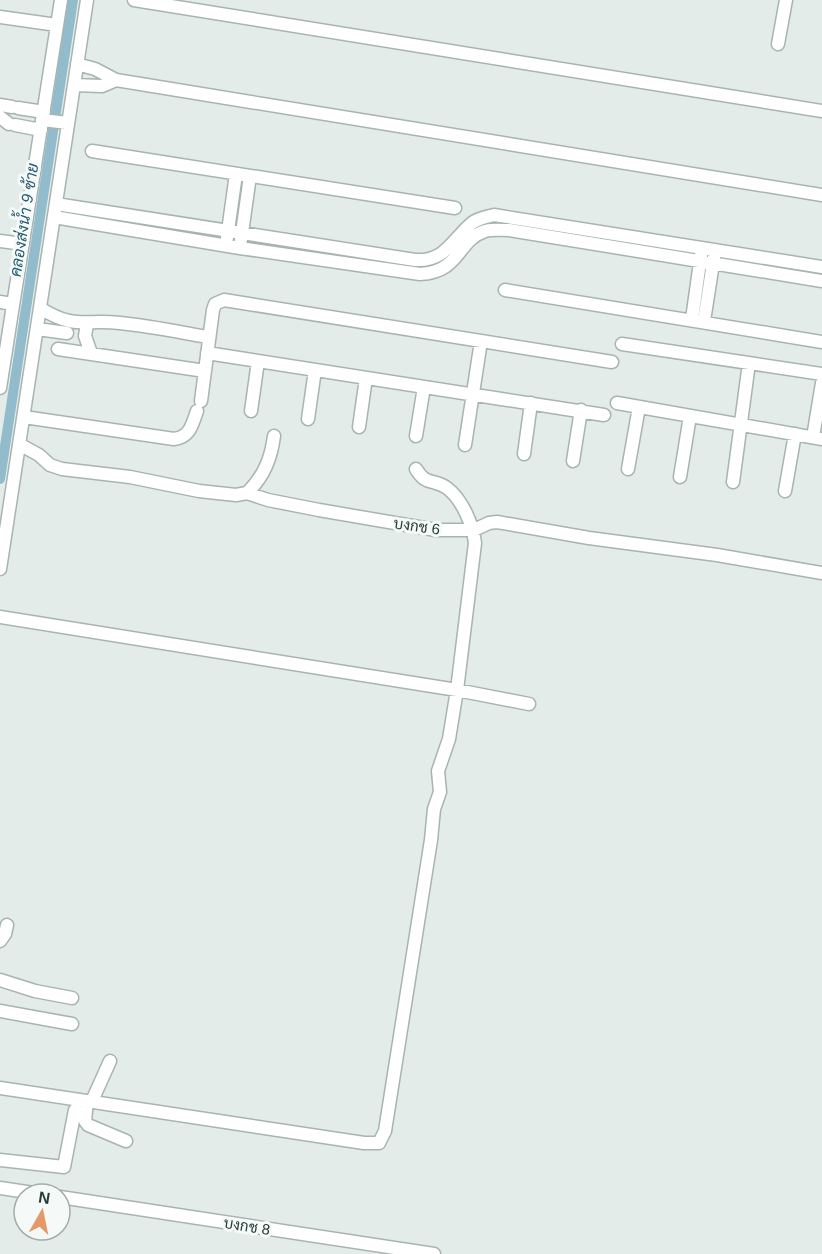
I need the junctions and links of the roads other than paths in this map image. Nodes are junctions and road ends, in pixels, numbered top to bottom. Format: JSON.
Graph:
{"nodes":[{"id":1,"x":61,"y":0,"type":"edge"},
{"id":2,"x":87,"y":0,"type":"edge"},
{"id":3,"x":134,"y":0,"type":"edge"},
{"id":4,"x":786,"y":0,"type":"edge"},
{"id":5,"x":0,"y":17,"type":"edge"},
{"id":6,"x":57,"y":25,"type":"junction"},
{"id":7,"x":778,"y":44,"type":"dead end"},
{"id":8,"x":77,"y":64,"type":"junction"},
{"id":9,"x":116,"y":80,"type":"junction"},
{"id":10,"x":74,"y":85,"type":"junction"},
{"id":11,"x":10,"y":107,"type":"edge"},
{"id":12,"x":822,"y":111,"type":"edge"},
{"id":13,"x":44,"y":120,"type":"junction"},
{"id":14,"x":8,"y":122,"type":"edge"},
{"id":15,"x":67,"y":123,"type":"junction"},
{"id":16,"x":92,"y":151,"type":"dead end"},
{"id":17,"x":236,"y":174,"type":"junction"},
{"id":18,"x":250,"y":176,"type":"junction"},
{"id":19,"x":822,"y":195,"type":"edge"},
{"id":20,"x":56,"y":204,"type":"junction"},
{"id":21,"x":455,"y":208,"type":"dead end"},
{"id":22,"x":100,"y":211,"type":"junction"},
{"id":23,"x":54,"y":217,"type":"junction"},
{"id":24,"x":98,"y":225,"type":"junction"},
{"id":25,"x":228,"y":231,"type":"junction"},
{"id":26,"x":242,"y":233,"type":"junction"},
{"id":27,"x":465,"y":239,"type":"junction"},
{"id":28,"x":0,"y":241,"type":"edge"},
{"id":29,"x":23,"y":244,"type":"junction"},
{"id":30,"x":225,"y":245,"type":"junction"},
{"id":31,"x":240,"y":248,"type":"junction"},
{"id":32,"x":707,"y":256,"type":"junction"},
{"id":33,"x":822,"y":267,"type":"edge"},
{"id":34,"x":822,"y":281,"type":"edge"},
{"id":35,"x":505,"y":290,"type":"dead end"},
{"id":36,"x":0,"y":302,"type":"edge"},
{"id":37,"x":13,"y":304,"type":"junction"},
{"id":38,"x":40,"y":308,"type":"junction"},
{"id":39,"x":698,"y":320,"type":"junction"},
{"id":40,"x":37,"y":329,"type":"junction"},
{"id":41,"x":78,"y":332,"type":"junction"},
{"id":42,"x":208,"y":337,"type":"junction"},
{"id":43,"x":481,"y":340,"type":"junction"},
{"id":44,"x":822,"y":342,"type":"edge"},
{"id":45,"x":622,"y":344,"type":"dead end"},
{"id":46,"x":58,"y":349,"type":"dead end"},
{"id":47,"x":207,"y":352,"type":"junction"},
{"id":48,"x":91,"y":354,"type":"junction"},
{"id":49,"x":258,"y":361,"type":"junction"},
{"id":50,"x":612,"y":362,"type":"dead end"},
{"id":51,"x":749,"y":363,"type":"junction"},
{"id":52,"x":315,"y":370,"type":"junction"},
{"id":53,"x":205,"y":371,"type":"junction"},
{"id":54,"x":822,"y":374,"type":"edge"},
{"id":55,"x":366,"y":378,"type":"junction"},
{"id":56,"x":822,"y":383,"type":"edge"},
{"id":57,"x":424,"y":387,"type":"junction"},
{"id":58,"x":0,"y":388,"type":"edge"},
{"id":59,"x":473,"y":394,"type":"junction"},
{"id":60,"x":531,"y":403,"type":"junction"},
{"id":61,"x":617,"y":403,"type":"dead end"},
{"id":62,"x":639,"y":407,"type":"junction"},
{"id":63,"x":581,"y":410,"type":"junction"},
{"id":64,"x":251,"y":411,"type":"dead end"},
{"id":65,"x":604,"y":415,"type":"dead end"},
{"id":66,"x":690,"y":416,"type":"junction"},
{"id":67,"x":24,"y":417,"type":"junction"},
{"id":68,"x":308,"y":419,"type":"dead end"},
{"id":69,"x":740,"y":424,"type":"junction"},
{"id":70,"x":359,"y":427,"type":"dead end"},
{"id":71,"x":795,"y":434,"type":"junction"},
{"id":72,"x":274,"y":436,"type":"dead end"},
{"id":73,"x":416,"y":436,"type":"dead end"},
{"id":74,"x":818,"y":438,"type":"edge"},
{"id":75,"x":19,"y":444,"type":"junction"},
{"id":76,"x":465,"y":445,"type":"dead end"},
{"id":77,"x":524,"y":454,"type":"dead end"},
{"id":78,"x":573,"y":460,"type":"dead end"},
{"id":79,"x":416,"y":469,"type":"dead end"},
{"id":80,"x":628,"y":469,"type":"dead end"},
{"id":81,"x":680,"y":477,"type":"dead end"},
{"id":82,"x":733,"y":482,"type":"dead end"},
{"id":83,"x":785,"y":491,"type":"dead end"},
{"id":84,"x":247,"y":493,"type":"junction"},
{"id":85,"x":474,"y":530,"type":"junction"},
{"id":86,"x":0,"y":569,"type":"edge"},
{"id":87,"x":822,"y":573,"type":"edge"},
{"id":88,"x":0,"y":617,"type":"edge"},
{"id":89,"x":457,"y":690,"type":"junction"},
{"id":90,"x":529,"y":704,"type":"dead end"},
{"id":91,"x":6,"y":925,"type":"dead end"},
{"id":92,"x":0,"y":941,"type":"edge"},
{"id":93,"x":0,"y":980,"type":"edge"},
{"id":94,"x":72,"y":998,"type":"dead end"},
{"id":95,"x":0,"y":1011,"type":"edge"},
{"id":96,"x":72,"y":1024,"type":"dead end"},
{"id":97,"x":110,"y":1060,"type":"dead end"},
{"id":98,"x":0,"y":1088,"type":"edge"},
{"id":99,"x":89,"y":1101,"type":"junction"},
{"id":100,"x":75,"y":1110,"type":"dead end"},
{"id":101,"x":126,"y":1141,"type":"dead end"},
{"id":102,"x":0,"y":1160,"type":"edge"},
{"id":103,"x":72,"y":1199,"type":"edge"},
{"id":104,"x":434,"y":1254,"type":"edge"}],
"edges":[{"from":1,"to":6,"type":"street"},
{"from":2,"to":8,"type":"street"},
{"from":3,"to":12,"type":"street"},
{"from":4,"to":7,"type":"street"},
{"from":5,"to":6,"type":"street"},
{"from":6,"to":13,"type":"street"},
{"from":8,"to":9,"type":"street"},
{"from":8,"to":10,"type":"street"},
{"from":9,"to":10,"type":"street"},
{"from":9,"to":19,"type":"street"},
{"from":10,"to":15,"type":"street"},
{"from":11,"to":13,"type":"street"},
{"from":13,"to":14,"type":"street"},
{"from":13,"to":15,"type":"street"},
{"from":13,"to":29,"type":"street"},
{"from":15,"to":20,"type":"street"},
{"from":16,"to":17,"type":"street"},
{"from":17,"to":18,"type":"street"},
{"from":17,"to":25,"type":"street"},
{"from":18,"to":21,"type":"street"},
{"from":18,"to":26,"type":"street"},
{"from":20,"to":22,"type":"street"},
{"from":20,"to":23,"type":"street"},
{"from":22,"to":24,"type":"street"},
{"from":22,"to":25,"type":"street"},
{"from":23,"to":24,"type":"street"},
{"from":23,"to":38,"type":"street"},
{"from":24,"to":30,"type":"street"},
{"from":25,"to":26,"type":"street"},
{"from":25,"to":30,"type":"street"},
{"from":26,"to":27,"type":"street"},
{"from":26,"to":31,"type":"street"},
{"from":27,"to":31,"type":"street"},
{"from":27,"to":32,"type":"street"},
{"from":28,"to":29,"type":"street"},
{"from":29,"to":37,"type":"street"},
{"from":30,"to":31,"type":"street"},
{"from":32,"to":33,"type":"street"},
{"from":32,"to":34,"type":"street"},
{"from":32,"to":39,"type":"street"},
{"from":35,"to":39,"type":"street"},
{"from":36,"to":37,"type":"street"},
{"from":37,"to":58,"type":"street"},
{"from":38,"to":40,"type":"street"},
{"from":38,"to":41,"type":"street"},
{"from":39,"to":44,"type":"street"},
{"from":40,"to":41,"type":"street"},
{"from":40,"to":67,"type":"street"},
{"from":41,"to":42,"type":"street"},
{"from":41,"to":48,"type":"street"},
{"from":42,"to":43,"type":"street"},
{"from":42,"to":47,"type":"street"},
{"from":43,"to":50,"type":"street"},
{"from":43,"to":59,"type":"street"},
{"from":45,"to":51,"type":"street"},
{"from":46,"to":48,"type":"street"},
{"from":47,"to":49,"type":"street"},
{"from":47,"to":53,"type":"street"},
{"from":48,"to":53,"type":"street"},
{"from":49,"to":52,"type":"street"},
{"from":49,"to":64,"type":"street"},
{"from":51,"to":54,"type":"street"},
{"from":51,"to":69,"type":"street"},
{"from":52,"to":55,"type":"street"},
{"from":52,"to":68,"type":"street"},
{"from":53,"to":67,"type":"street"},
{"from":55,"to":57,"type":"street"},
{"from":55,"to":70,"type":"street"},
{"from":56,"to":74,"type":"street"},
{"from":57,"to":59,"type":"street"},
{"from":57,"to":73,"type":"street"},
{"from":59,"to":60,"type":"street"},
{"from":59,"to":76,"type":"street"},
{"from":60,"to":63,"type":"street"},
{"from":60,"to":77,"type":"street"},
{"from":61,"to":62,"type":"street"},
{"from":62,"to":66,"type":"street"},
{"from":62,"to":80,"type":"street"},
{"from":63,"to":65,"type":"street"},
{"from":63,"to":78,"type":"street"},
{"from":66,"to":69,"type":"street"},
{"from":66,"to":81,"type":"street"},
{"from":67,"to":75,"type":"street"},
{"from":69,"to":71,"type":"street"},
{"from":69,"to":82,"type":"street"},
{"from":71,"to":74,"type":"street"},
{"from":71,"to":83,"type":"street"},
{"from":72,"to":84,"type":"street"},
{"from":75,"to":84,"type":"street","name":"บงกช 6"},
{"from":75,"to":86,"type":"street"},
{"from":79,"to":85,"type":"street"},
{"from":84,"to":85,"type":"street","name":"บงกช 6"},
{"from":85,"to":87,"type":"street","name":"บงกช 6"},
{"from":85,"to":89,"type":"street"},
{"from":88,"to":89,"type":"street"},
{"from":89,"to":90,"type":"street"},
{"from":89,"to":99,"type":"street"},
{"from":91,"to":92,"type":"street"},
{"from":93,"to":94,"type":"street"},
{"from":95,"to":96,"type":"street"},
{"from":97,"to":99,"type":"street"},
{"from":98,"to":99,"type":"street"},
{"from":99,"to":101,"type":"street"},
{"from":100,"to":102,"type":"street"},
{"from":103,"to":104,"type":"street","name":"บงกช 8"}]}
